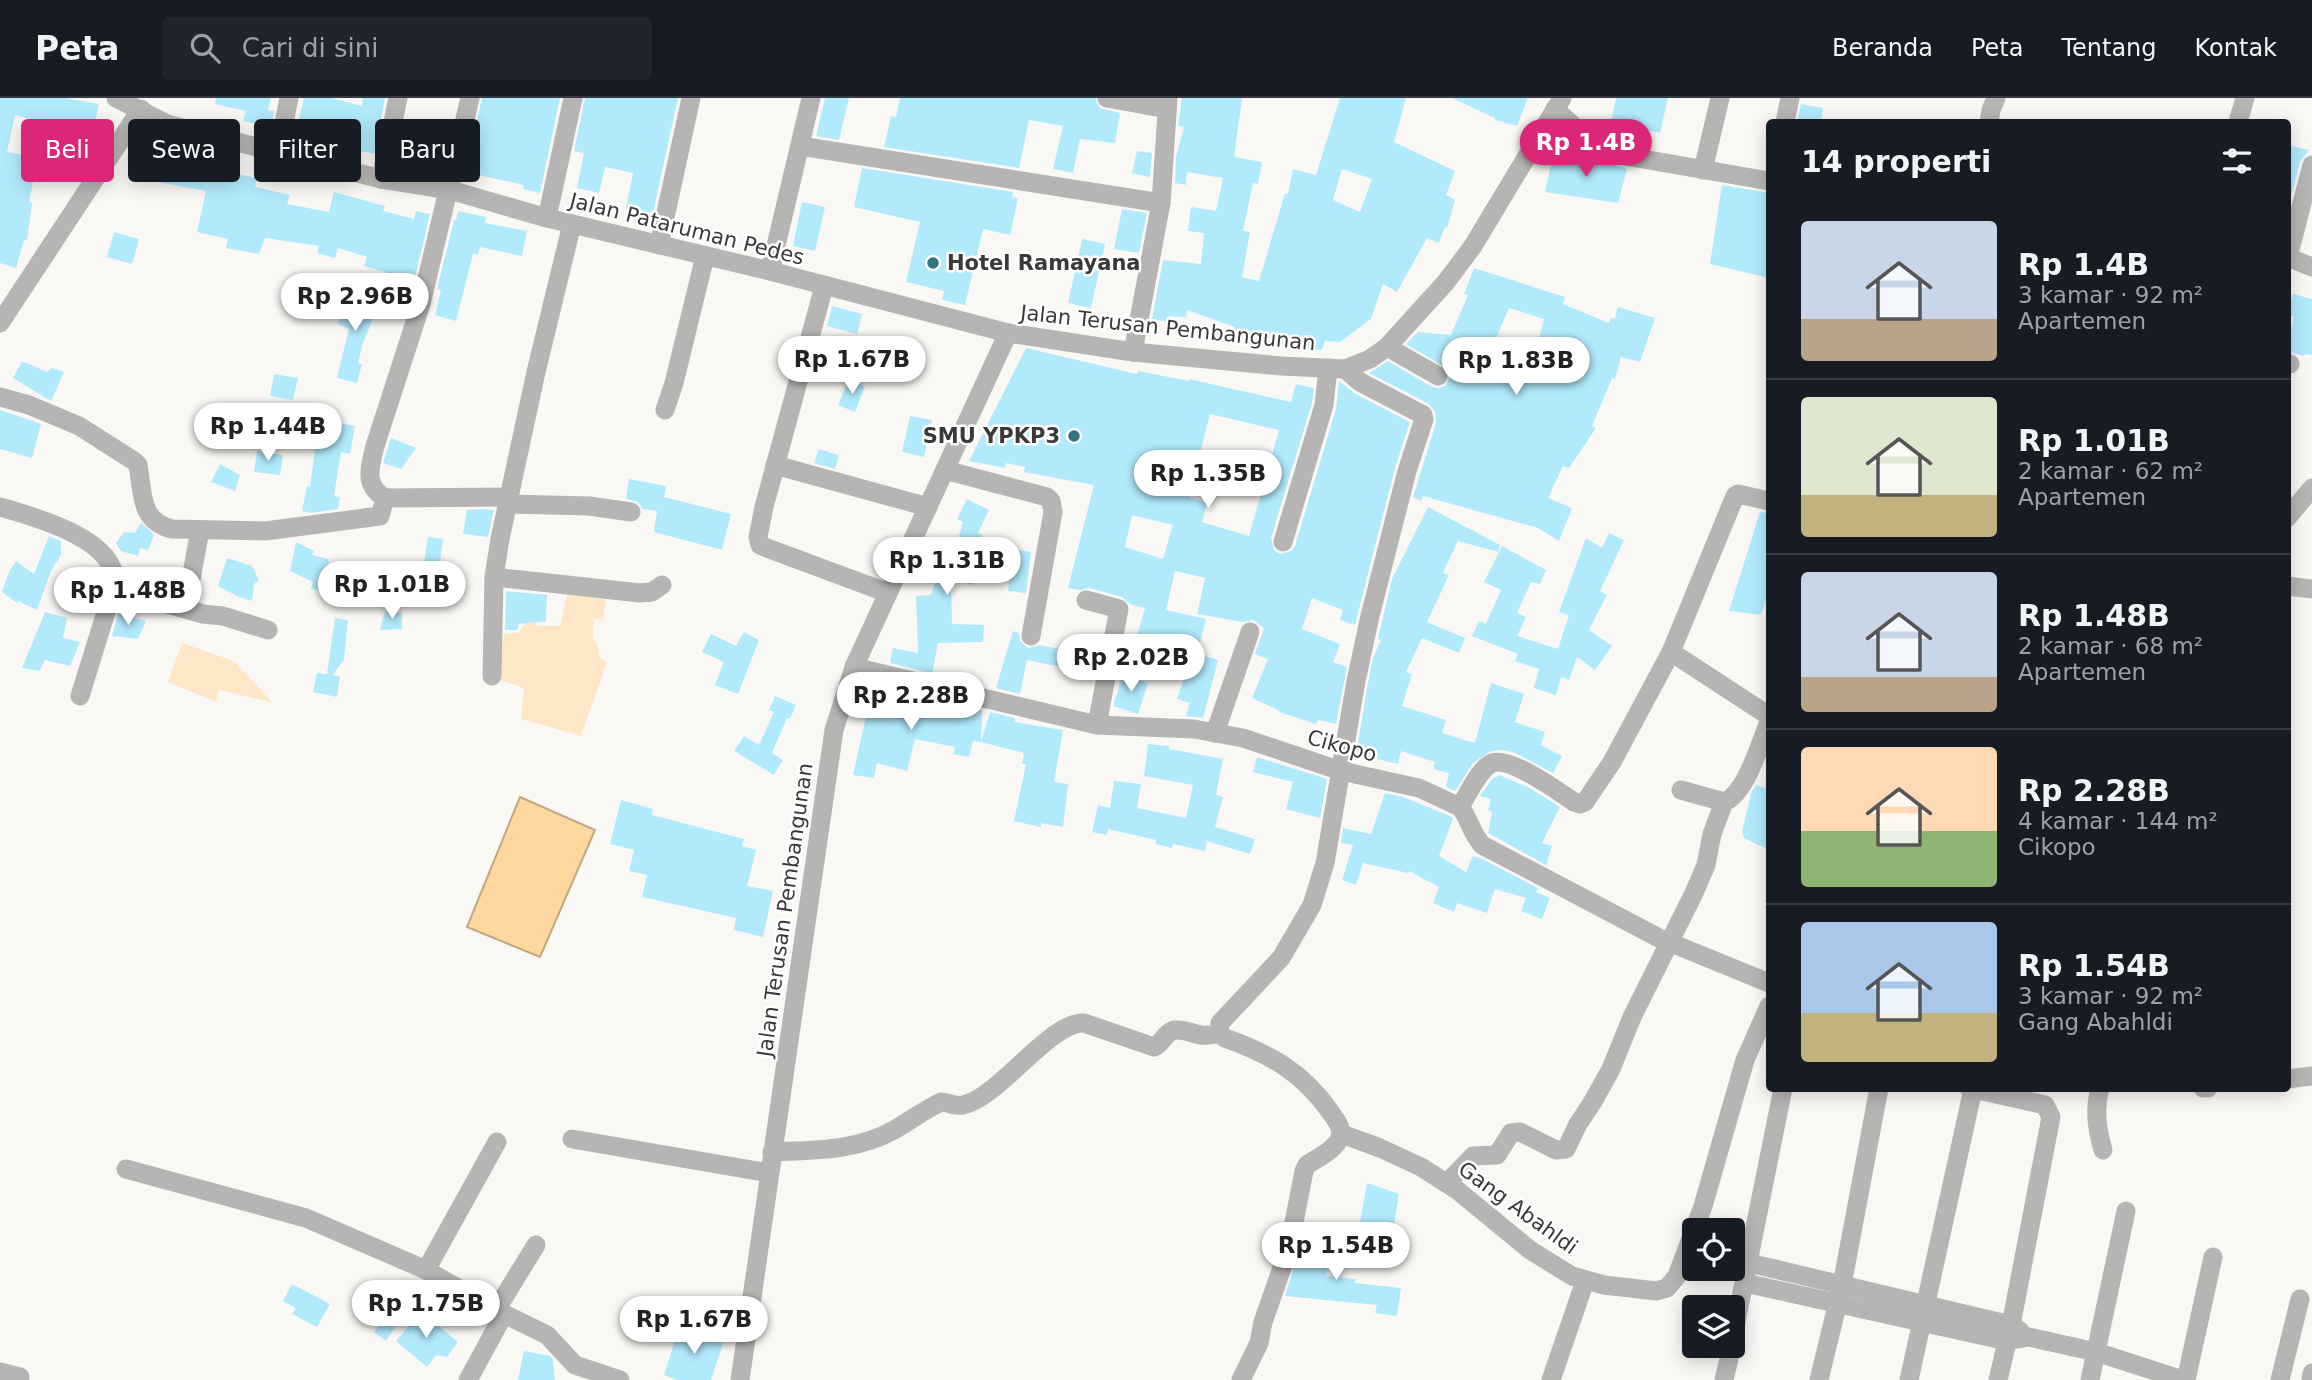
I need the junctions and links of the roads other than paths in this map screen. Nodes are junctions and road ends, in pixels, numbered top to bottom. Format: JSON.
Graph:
{"nodes":[{"id":1,"x":116,"y":98,"type":"edge"},
{"id":2,"x":289,"y":98,"type":"edge"},
{"id":3,"x":398,"y":98,"type":"edge"},
{"id":4,"x":470,"y":98,"type":"edge"},
{"id":5,"x":573,"y":98,"type":"edge"},
{"id":6,"x":691,"y":98,"type":"edge"},
{"id":7,"x":811,"y":98,"type":"edge"},
{"id":8,"x":1108,"y":98,"type":"edge"},
{"id":9,"x":1720,"y":98,"type":"edge"},
{"id":10,"x":1790,"y":98,"type":"edge"},
{"id":11,"x":1996,"y":98,"type":"edge"},
{"id":12,"x":2245,"y":98,"type":"edge"},
{"id":13,"x":1168,"y":103,"type":"edge"},
{"id":14,"x":1558,"y":104,"type":"edge"},
{"id":15,"x":141,"y":109,"type":"junction"},
{"id":16,"x":285,"y":119,"type":"edge"},
{"id":17,"x":394,"y":119,"type":"edge"},
{"id":18,"x":1786,"y":119,"type":"edge"},
{"id":19,"x":1990,"y":119,"type":"edge"},
{"id":20,"x":2239,"y":119,"type":"edge"},
{"id":21,"x":800,"y":146,"type":"junction"},
{"id":22,"x":254,"y":147,"type":"edge"},
{"id":23,"x":2312,"y":165,"type":"edge"},
{"id":24,"x":1703,"y":170,"type":"junction"},
{"id":25,"x":1766,"y":180,"type":"edge"},
{"id":26,"x":400,"y":182,"type":"edge"},
{"id":27,"x":450,"y":190,"type":"junction"},
{"id":28,"x":1161,"y":203,"type":"junction"},
{"id":29,"x":547,"y":218,"type":"junction"},
{"id":30,"x":572,"y":224,"type":"junction"},
{"id":31,"x":2291,"y":242,"type":"edge"},
{"id":32,"x":659,"y":245,"type":"junction"},
{"id":33,"x":705,"y":256,"type":"junction"},
{"id":34,"x":2291,"y":259,"type":"edge"},
{"id":35,"x":2312,"y":267,"type":"edge"},
{"id":36,"x":770,"y":271,"type":"junction"},
{"id":37,"x":824,"y":285,"type":"junction"},
{"id":38,"x":0,"y":323,"type":"edge"},
{"id":39,"x":1008,"y":333,"type":"junction"},
{"id":40,"x":1387,"y":348,"type":"junction"},
{"id":41,"x":1133,"y":352,"type":"junction"},
{"id":42,"x":1337,"y":369,"type":"junction"},
{"id":43,"x":1438,"y":376,"type":"dead end"},
{"id":44,"x":0,"y":397,"type":"edge"},
{"id":45,"x":665,"y":410,"type":"dead end"},
{"id":46,"x":775,"y":465,"type":"junction"},
{"id":47,"x":945,"y":470,"type":"junction"},
{"id":48,"x":2312,"y":488,"type":"edge"},
{"id":49,"x":385,"y":498,"type":"junction"},
{"id":50,"x":1766,"y":500,"type":"edge"},
{"id":51,"x":509,"y":501,"type":"junction"},
{"id":52,"x":0,"y":507,"type":"edge"},
{"id":53,"x":928,"y":508,"type":"junction"},
{"id":54,"x":631,"y":512,"type":"dead end"},
{"id":55,"x":2291,"y":513,"type":"edge"},
{"id":56,"x":200,"y":530,"type":"junction"},
{"id":57,"x":1283,"y":542,"type":"dead end"},
{"id":58,"x":494,"y":577,"type":"junction"},
{"id":59,"x":662,"y":585,"type":"dead end"},
{"id":60,"x":114,"y":586,"type":"junction"},
{"id":61,"x":2291,"y":586,"type":"edge"},
{"id":62,"x":2312,"y":589,"type":"edge"},
{"id":63,"x":888,"y":593,"type":"junction"},
{"id":64,"x":1086,"y":600,"type":"dead end"},
{"id":65,"x":180,"y":607,"type":"junction"},
{"id":66,"x":268,"y":630,"type":"dead end"},
{"id":67,"x":1250,"y":632,"type":"dead end"},
{"id":68,"x":1031,"y":636,"type":"dead end"},
{"id":69,"x":1671,"y":652,"type":"junction"},
{"id":70,"x":854,"y":667,"type":"junction"},
{"id":71,"x":492,"y":676,"type":"dead end"},
{"id":72,"x":80,"y":696,"type":"dead end"},
{"id":73,"x":1766,"y":714,"type":"edge"},
{"id":74,"x":1097,"y":725,"type":"junction"},
{"id":75,"x":1766,"y":729,"type":"edge"},
{"id":76,"x":1214,"y":733,"type":"junction"},
{"id":77,"x":1341,"y":771,"type":"junction"},
{"id":78,"x":1681,"y":790,"type":"dead end"},
{"id":79,"x":1724,"y":802,"type":"junction"},
{"id":80,"x":1460,"y":807,"type":"junction"},
{"id":81,"x":1668,"y":942,"type":"junction"},
{"id":82,"x":1766,"y":982,"type":"edge"},
{"id":83,"x":1766,"y":1013,"type":"edge"},
{"id":84,"x":1219,"y":1033,"type":"junction"},
{"id":85,"x":2312,"y":1076,"type":"edge"},
{"id":86,"x":2291,"y":1079,"type":"edge"},
{"id":87,"x":1782,"y":1092,"type":"edge"},
{"id":88,"x":1878,"y":1092,"type":"edge"},
{"id":89,"x":1970,"y":1092,"type":"edge"},
{"id":90,"x":1985,"y":1092,"type":"edge"},
{"id":91,"x":2099,"y":1092,"type":"edge"},
{"id":92,"x":1342,"y":1135,"type":"junction"},
{"id":93,"x":572,"y":1139,"type":"dead end"},
{"id":94,"x":497,"y":1143,"type":"dead end"},
{"id":95,"x":2102,"y":1150,"type":"dead end"},
{"id":96,"x":772,"y":1152,"type":"junction"},
{"id":97,"x":126,"y":1169,"type":"dead end"},
{"id":98,"x":769,"y":1173,"type":"junction"},
{"id":99,"x":1447,"y":1183,"type":"junction"},
{"id":100,"x":2126,"y":1211,"type":"dead end"},
{"id":101,"x":536,"y":1245,"type":"dead end"},
{"id":102,"x":2213,"y":1257,"type":"dead end"},
{"id":103,"x":1749,"y":1263,"type":"junction"},
{"id":104,"x":426,"y":1270,"type":"junction"},
{"id":105,"x":1585,"y":1281,"type":"junction"},
{"id":106,"x":1745,"y":1283,"type":"junction"},
{"id":107,"x":1839,"y":1294,"type":"junction"},
{"id":108,"x":1742,"y":1295,"type":"edge"},
{"id":109,"x":2300,"y":1299,"type":"dead end"},
{"id":110,"x":500,"y":1312,"type":"junction"},
{"id":111,"x":1924,"y":1313,"type":"junction"},
{"id":112,"x":2009,"y":1333,"type":"junction"},
{"id":113,"x":2096,"y":1352,"type":"junction"},
{"id":114,"x":1729,"y":1358,"type":"edge"},
{"id":115,"x":0,"y":1372,"type":"edge"},
{"id":116,"x":572,"y":1373,"type":"edge"},
{"id":117,"x":2312,"y":1373,"type":"edge"},
{"id":118,"x":20,"y":1377,"type":"dead end"},
{"id":119,"x":468,"y":1380,"type":"edge"},
{"id":120,"x":620,"y":1380,"type":"edge"},
{"id":121,"x":740,"y":1380,"type":"edge"},
{"id":122,"x":1241,"y":1380,"type":"edge"},
{"id":123,"x":1550,"y":1380,"type":"edge"},
{"id":124,"x":1724,"y":1380,"type":"edge"},
{"id":125,"x":1819,"y":1380,"type":"edge"},
{"id":126,"x":1909,"y":1380,"type":"edge"},
{"id":127,"x":1998,"y":1380,"type":"edge"},
{"id":128,"x":2090,"y":1380,"type":"edge"},
{"id":129,"x":2185,"y":1380,"type":"edge"},
{"id":130,"x":2280,"y":1380,"type":"edge"},
{"id":131,"x":2311,"y":1380,"type":"edge"}],
"edges":[{"from":1,"to":15,"type":"street","name":"Jalan Pataruman Pedes"},
{"from":2,"to":16,"type":"street"},
{"from":3,"to":17,"type":"street"},
{"from":4,"to":27,"type":"street"},
{"from":5,"to":29,"type":"street"},
{"from":6,"to":32,"type":"street"},
{"from":7,"to":21,"type":"street"},
{"from":8,"to":13,"type":"street"},
{"from":9,"to":24,"type":"street"},
{"from":10,"to":18,"type":"street"},
{"from":11,"to":19,"type":"street"},
{"from":12,"to":20,"type":"street"},
{"from":13,"to":28,"type":"street"},
{"from":14,"to":24,"type":"street"},
{"from":14,"to":40,"type":"street","name":"Jalan Terusan Pembangunan"},
{"from":15,"to":22,"type":"street","name":"Jalan Pataruman Pedes"},
{"from":15,"to":38,"type":"street"},
{"from":21,"to":28,"type":"street"},
{"from":21,"to":36,"type":"street"},
{"from":23,"to":31,"type":"street"},
{"from":24,"to":25,"type":"street"},
{"from":26,"to":27,"type":"street","name":"Jalan Pataruman Pedes"},
{"from":27,"to":29,"type":"street","name":"Jalan Pataruman Pedes"},
{"from":27,"to":49,"type":"street"},
{"from":28,"to":41,"type":"street"},
{"from":29,"to":30,"type":"street","name":"Jalan Pataruman Pedes"},
{"from":30,"to":32,"type":"street","name":"Jalan Pataruman Pedes"},
{"from":30,"to":51,"type":"street"},
{"from":32,"to":33,"type":"street","name":"Jalan Pataruman Pedes"},
{"from":33,"to":36,"type":"street","name":"Jalan Pataruman Pedes"},
{"from":33,"to":45,"type":"street"},
{"from":34,"to":35,"type":"street"},
{"from":36,"to":37,"type":"street","name":"Jalan Pataruman Pedes"},
{"from":37,"to":39,"type":"street","name":"Jalan Pataruman Pedes"},
{"from":37,"to":46,"type":"street"},
{"from":39,"to":41,"type":"street","name":"Jalan Terusan Pembangunan"},
{"from":39,"to":47,"type":"street","name":"Jalan Terusan Pembangunan"},
{"from":40,"to":42,"type":"street","name":"Jalan Terusan Pembangunan"},
{"from":40,"to":43,"type":"street"},
{"from":41,"to":42,"type":"street","name":"Jalan Terusan Pembangunan"},
{"from":42,"to":57,"type":"street"},
{"from":42,"to":77,"type":"street"},
{"from":44,"to":56,"type":"street"},
{"from":46,"to":53,"type":"street"},
{"from":46,"to":63,"type":"street"},
{"from":47,"to":53,"type":"street","name":"Jalan Terusan Pembangunan"},
{"from":47,"to":68,"type":"street"},
{"from":48,"to":55,"type":"street"},
{"from":49,"to":51,"type":"street"},
{"from":49,"to":56,"type":"street"},
{"from":50,"to":69,"type":"street"},
{"from":51,"to":54,"type":"street"},
{"from":51,"to":58,"type":"street"},
{"from":52,"to":60,"type":"street"},
{"from":53,"to":63,"type":"street","name":"Jalan Terusan Pembangunan"},
{"from":56,"to":65,"type":"street"},
{"from":58,"to":59,"type":"street"},
{"from":58,"to":71,"type":"street"},
{"from":60,"to":65,"type":"street"},
{"from":60,"to":72,"type":"street"},
{"from":61,"to":62,"type":"street"},
{"from":63,"to":70,"type":"street","name":"Jalan Terusan Pembangunan"},
{"from":64,"to":74,"type":"street"},
{"from":65,"to":66,"type":"street"},
{"from":67,"to":76,"type":"street"},
{"from":69,"to":73,"type":"street"},
{"from":69,"to":80,"type":"street"},
{"from":70,"to":74,"type":"street","name":"Cikopo"},
{"from":70,"to":96,"type":"street","name":"Jalan Terusan Pembangunan"},
{"from":74,"to":76,"type":"street","name":"Cikopo"},
{"from":75,"to":79,"type":"street"},
{"from":76,"to":77,"type":"street","name":"Cikopo"},
{"from":77,"to":80,"type":"street","name":"Cikopo"},
{"from":77,"to":84,"type":"street"},
{"from":78,"to":79,"type":"street"},
{"from":79,"to":81,"type":"street"},
{"from":80,"to":81,"type":"street"},
{"from":81,"to":82,"type":"street"},
{"from":81,"to":99,"type":"street"},
{"from":83,"to":105,"type":"street","name":"Gang Abahldi"},
{"from":84,"to":92,"type":"street"},
{"from":84,"to":96,"type":"street"},
{"from":85,"to":86,"type":"street"},
{"from":87,"to":103,"type":"street"},
{"from":88,"to":107,"type":"street"},
{"from":89,"to":111,"type":"street"},
{"from":90,"to":112,"type":"street"},
{"from":91,"to":95,"type":"street"},
{"from":92,"to":99,"type":"street","name":"Gang Abahldi"},
{"from":92,"to":122,"type":"street"},
{"from":93,"to":98,"type":"street"},
{"from":94,"to":104,"type":"street"},
{"from":96,"to":98,"type":"street","name":"Jalan Terusan Pembangunan"},
{"from":97,"to":104,"type":"street"},
{"from":98,"to":121,"type":"street","name":"Jalan Terusan Pembangunan"},
{"from":99,"to":105,"type":"street","name":"Gang Abahldi"},
{"from":100,"to":113,"type":"street"},
{"from":101,"to":110,"type":"street"},
{"from":102,"to":129,"type":"street"},
{"from":103,"to":106,"type":"street"},
{"from":103,"to":107,"type":"street"},
{"from":104,"to":110,"type":"street"},
{"from":105,"to":123,"type":"street"},
{"from":106,"to":107,"type":"street"},
{"from":106,"to":108,"type":"street"},
{"from":107,"to":111,"type":"street"},
{"from":107,"to":125,"type":"street"},
{"from":109,"to":130,"type":"street"},
{"from":110,"to":116,"type":"street"},
{"from":110,"to":119,"type":"street"},
{"from":111,"to":112,"type":"street"},
{"from":111,"to":126,"type":"street"},
{"from":112,"to":113,"type":"street"},
{"from":112,"to":127,"type":"street"},
{"from":113,"to":128,"type":"street"},
{"from":113,"to":129,"type":"street"},
{"from":114,"to":124,"type":"street"},
{"from":115,"to":118,"type":"street"},
{"from":116,"to":120,"type":"street"},
{"from":117,"to":131,"type":"street"}]}
